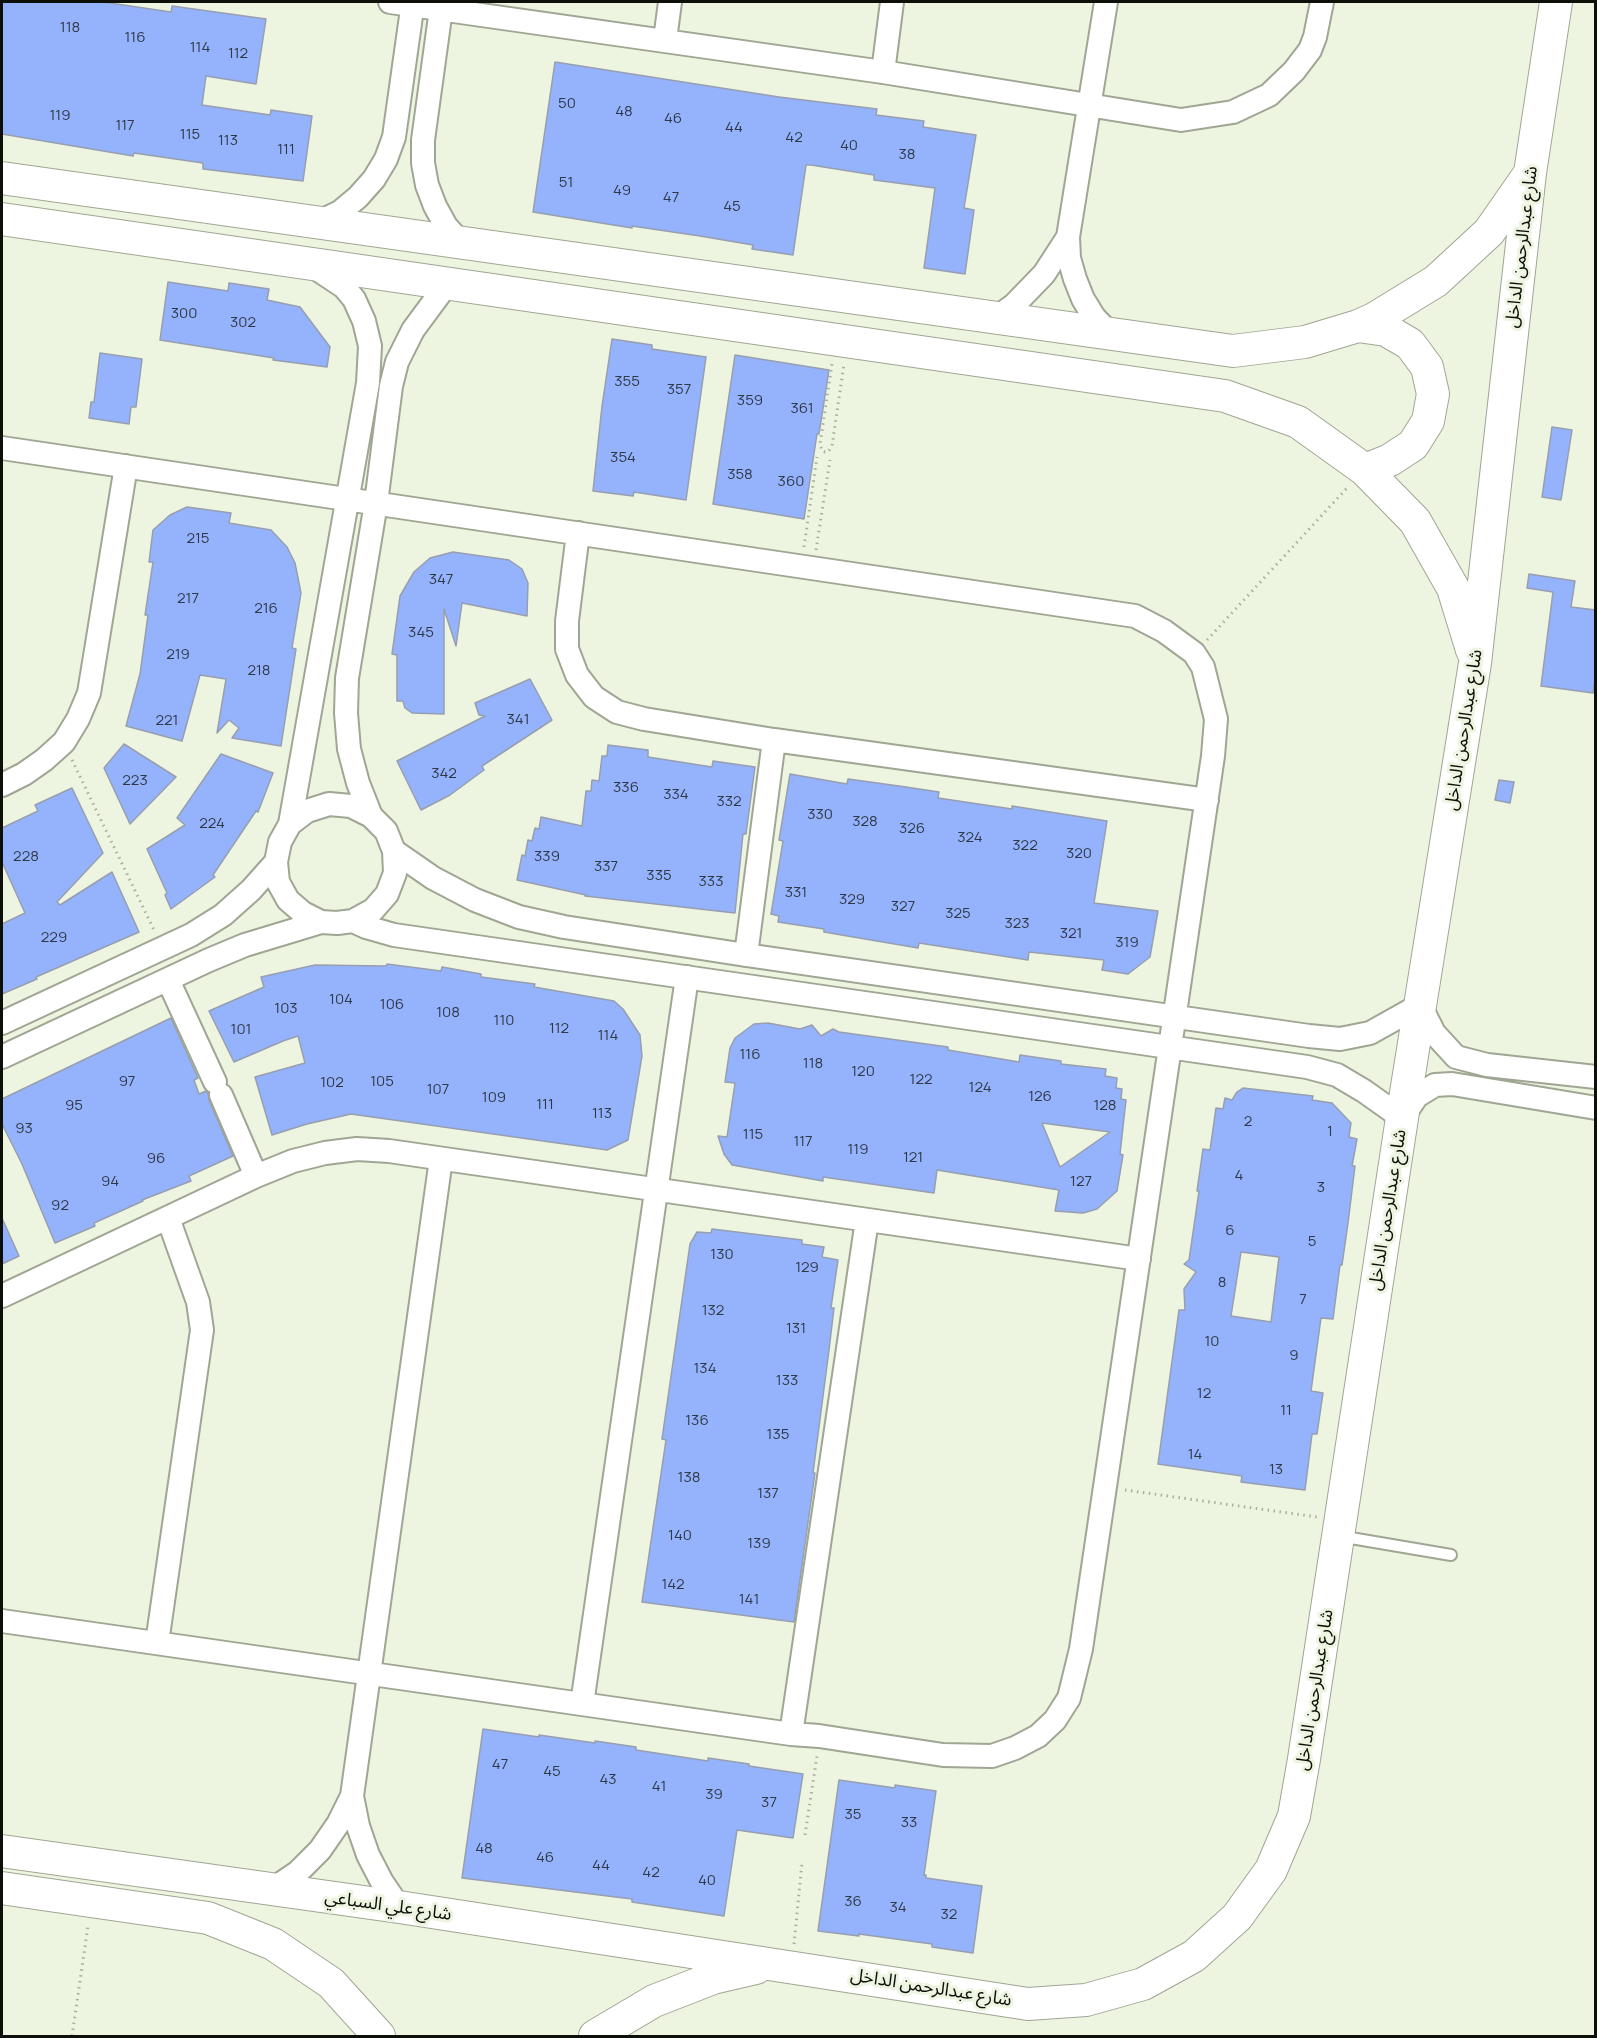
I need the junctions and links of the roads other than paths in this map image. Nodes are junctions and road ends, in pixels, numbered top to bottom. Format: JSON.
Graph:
{"nodes":[{"id":1,"x":390,"y":2,"type":"edge"},
{"id":2,"x":670,"y":2,"type":"edge"},
{"id":3,"x":892,"y":2,"type":"edge"},
{"id":4,"x":1106,"y":2,"type":"edge"},
{"id":5,"x":1322,"y":2,"type":"edge"},
{"id":6,"x":1556,"y":2,"type":"edge"},
{"id":7,"x":413,"y":3,"type":"edge"},
{"id":8,"x":441,"y":5,"type":"edge"},
{"id":9,"x":664,"y":40,"type":"junction"},
{"id":10,"x":883,"y":72,"type":"junction"},
{"id":11,"x":1090,"y":105,"type":"junction"},
{"id":12,"x":1530,"y":173,"type":"junction"},
{"id":13,"x":2,"y":178,"type":"edge"},
{"id":14,"x":150,"y":200,"type":"junction"},
{"id":15,"x":4,"y":222,"type":"edge"},
{"id":16,"x":319,"y":222,"type":"junction"},
{"id":17,"x":1068,"y":237,"type":"junction"},
{"id":18,"x":145,"y":240,"type":"junction"},
{"id":19,"x":461,"y":243,"type":"junction"},
{"id":20,"x":308,"y":263,"type":"junction"},
{"id":21,"x":447,"y":284,"type":"junction"},
{"id":22,"x":996,"y":318,"type":"junction"},
{"id":23,"x":1358,"y":326,"type":"junction"},
{"id":24,"x":1108,"y":333,"type":"junction"},
{"id":25,"x":2,"y":448,"type":"edge"},
{"id":26,"x":126,"y":466,"type":"junction"},
{"id":27,"x":1365,"y":470,"type":"junction"},
{"id":28,"x":347,"y":498,"type":"junction"},
{"id":29,"x":376,"y":503,"type":"junction"},
{"id":30,"x":578,"y":533,"type":"junction"},
{"id":31,"x":1475,"y":663,"type":"junction"},
{"id":32,"x":774,"y":740,"type":"junction"},
{"id":33,"x":2,"y":785,"type":"edge"},
{"id":34,"x":1207,"y":800,"type":"junction"},
{"id":35,"x":371,"y":816,"type":"junction"},
{"id":36,"x":290,"y":824,"type":"junction"},
{"id":37,"x":394,"y":851,"type":"junction"},
{"id":38,"x":276,"y":862,"type":"junction"},
{"id":39,"x":353,"y":921,"type":"junction"},
{"id":40,"x":321,"y":922,"type":"junction"},
{"id":41,"x":746,"y":955,"type":"junction"},
{"id":42,"x":687,"y":977,"type":"junction"},
{"id":43,"x":168,"y":980,"type":"junction"},
{"id":44,"x":1420,"y":1005,"type":"junction"},
{"id":45,"x":1175,"y":1016,"type":"junction"},
{"id":46,"x":2,"y":1023,"type":"edge"},
{"id":47,"x":1170,"y":1048,"type":"junction"},
{"id":48,"x":2,"y":1057,"type":"edge"},
{"id":49,"x":1596,"y":1077,"type":"edge"},
{"id":50,"x":1596,"y":1108,"type":"edge"},
{"id":51,"x":1402,"y":1118,"type":"junction"},
{"id":52,"x":441,"y":1159,"type":"junction"},
{"id":53,"x":256,"y":1176,"type":"junction"},
{"id":54,"x":656,"y":1190,"type":"junction"},
{"id":55,"x":168,"y":1218,"type":"junction"},
{"id":56,"x":867,"y":1220,"type":"junction"},
{"id":57,"x":1139,"y":1259,"type":"junction"},
{"id":58,"x":2,"y":1296,"type":"edge"},
{"id":59,"x":1328,"y":1526,"type":"junction"},
{"id":60,"x":1451,"y":1555,"type":"dead end"},
{"id":61,"x":2,"y":1621,"type":"edge"},
{"id":62,"x":157,"y":1643,"type":"junction"},
{"id":63,"x":369,"y":1673,"type":"junction"},
{"id":64,"x":582,"y":1704,"type":"junction"},
{"id":65,"x":791,"y":1734,"type":"junction"},
{"id":66,"x":352,"y":1796,"type":"junction"},
{"id":67,"x":2,"y":1851,"type":"edge"},
{"id":68,"x":158,"y":1874,"type":"junction"},
{"id":69,"x":2,"y":1888,"type":"edge"},
{"id":70,"x":273,"y":1889,"type":"junction"},
{"id":71,"x":399,"y":1907,"type":"junction"},
{"id":72,"x":153,"y":1910,"type":"junction"},
{"id":73,"x":783,"y":1965,"type":"junction"},
{"id":74,"x":379,"y":2037,"type":"edge"},
{"id":75,"x":595,"y":2037,"type":"edge"}],
"edges":[{"from":1,"to":7,"type":"street"},
{"from":2,"to":9,"type":"street"},
{"from":3,"to":10,"type":"street"},
{"from":4,"to":11,"type":"street"},
{"from":5,"to":11,"type":"street"},
{"from":6,"to":12,"type":"street","name":"شارع عبدالرحمن الداخل"},
{"from":7,"to":8,"type":"street"},
{"from":7,"to":16,"type":"street"},
{"from":8,"to":9,"type":"street"},
{"from":8,"to":19,"type":"street"},
{"from":9,"to":10,"type":"street"},
{"from":10,"to":11,"type":"street"},
{"from":11,"to":17,"type":"street"},
{"from":12,"to":23,"type":"street"},
{"from":12,"to":31,"type":"street","name":"شارع عبدالرحمن الداخل"},
{"from":13,"to":14,"type":"street"},
{"from":14,"to":16,"type":"street"},
{"from":14,"to":18,"type":"street"},
{"from":15,"to":18,"type":"street"},
{"from":16,"to":19,"type":"street"},
{"from":17,"to":22,"type":"street"},
{"from":17,"to":24,"type":"street"},
{"from":18,"to":20,"type":"street"},
{"from":19,"to":22,"type":"street"},
{"from":20,"to":21,"type":"street"},
{"from":20,"to":28,"type":"street"},
{"from":21,"to":27,"type":"street"},
{"from":21,"to":29,"type":"street"},
{"from":22,"to":24,"type":"street"},
{"from":23,"to":24,"type":"street"},
{"from":23,"to":27,"type":"street"},
{"from":25,"to":26,"type":"street"},
{"from":26,"to":28,"type":"street"},
{"from":26,"to":33,"type":"street"},
{"from":27,"to":31,"type":"street"},
{"from":28,"to":29,"type":"street"},
{"from":28,"to":36,"type":"street"},
{"from":29,"to":30,"type":"street"},
{"from":29,"to":35,"type":"street"},
{"from":30,"to":32,"type":"street"},
{"from":30,"to":34,"type":"street"},
{"from":31,"to":44,"type":"street","name":"شارع عبدالرحمن الداخل"},
{"from":32,"to":34,"type":"street"},
{"from":32,"to":41,"type":"street"},
{"from":34,"to":45,"type":"street"},
{"from":35,"to":36,"type":"street"},
{"from":35,"to":37,"type":"street"},
{"from":36,"to":38,"type":"street"},
{"from":37,"to":39,"type":"street"},
{"from":37,"to":41,"type":"street"},
{"from":38,"to":40,"type":"street"},
{"from":38,"to":46,"type":"street"},
{"from":39,"to":40,"type":"street"},
{"from":39,"to":42,"type":"street"},
{"from":40,"to":43,"type":"street"},
{"from":41,"to":45,"type":"street"},
{"from":42,"to":47,"type":"street"},
{"from":42,"to":54,"type":"street"},
{"from":43,"to":48,"type":"street"},
{"from":43,"to":53,"type":"street"},
{"from":44,"to":45,"type":"street"},
{"from":44,"to":49,"type":"street"},
{"from":44,"to":51,"type":"street","name":"شارع عبدالرحمن الداخل"},
{"from":45,"to":47,"type":"street"},
{"from":47,"to":51,"type":"street"},
{"from":47,"to":57,"type":"street"},
{"from":50,"to":51,"type":"street"},
{"from":51,"to":59,"type":"street","name":"شارع عبدالرحمن الداخل"},
{"from":52,"to":53,"type":"street"},
{"from":52,"to":54,"type":"street"},
{"from":52,"to":63,"type":"street"},
{"from":53,"to":55,"type":"street"},
{"from":54,"to":56,"type":"street"},
{"from":54,"to":64,"type":"street"},
{"from":55,"to":58,"type":"street"},
{"from":55,"to":62,"type":"street"},
{"from":56,"to":57,"type":"street"},
{"from":56,"to":65,"type":"street"},
{"from":57,"to":65,"type":"street"},
{"from":59,"to":60,"type":"lane"},
{"from":59,"to":73,"type":"street","name":"شارع عبدالرحمن الداخل"},
{"from":61,"to":62,"type":"street"},
{"from":62,"to":63,"type":"street"},
{"from":63,"to":64,"type":"street"},
{"from":63,"to":66,"type":"street"},
{"from":64,"to":65,"type":"street"},
{"from":66,"to":70,"type":"street"},
{"from":66,"to":71,"type":"street"},
{"from":67,"to":68,"type":"street","name":"شارع علي السباعي"},
{"from":68,"to":70,"type":"street","name":"شارع علي السباعي"},
{"from":68,"to":72,"type":"street"},
{"from":69,"to":72,"type":"street"},
{"from":70,"to":71,"type":"street","name":"شارع علي السباعي"},
{"from":71,"to":73,"type":"street","name":"شارع علي السباعي"},
{"from":72,"to":74,"type":"street"},
{"from":73,"to":75,"type":"street"}]}
